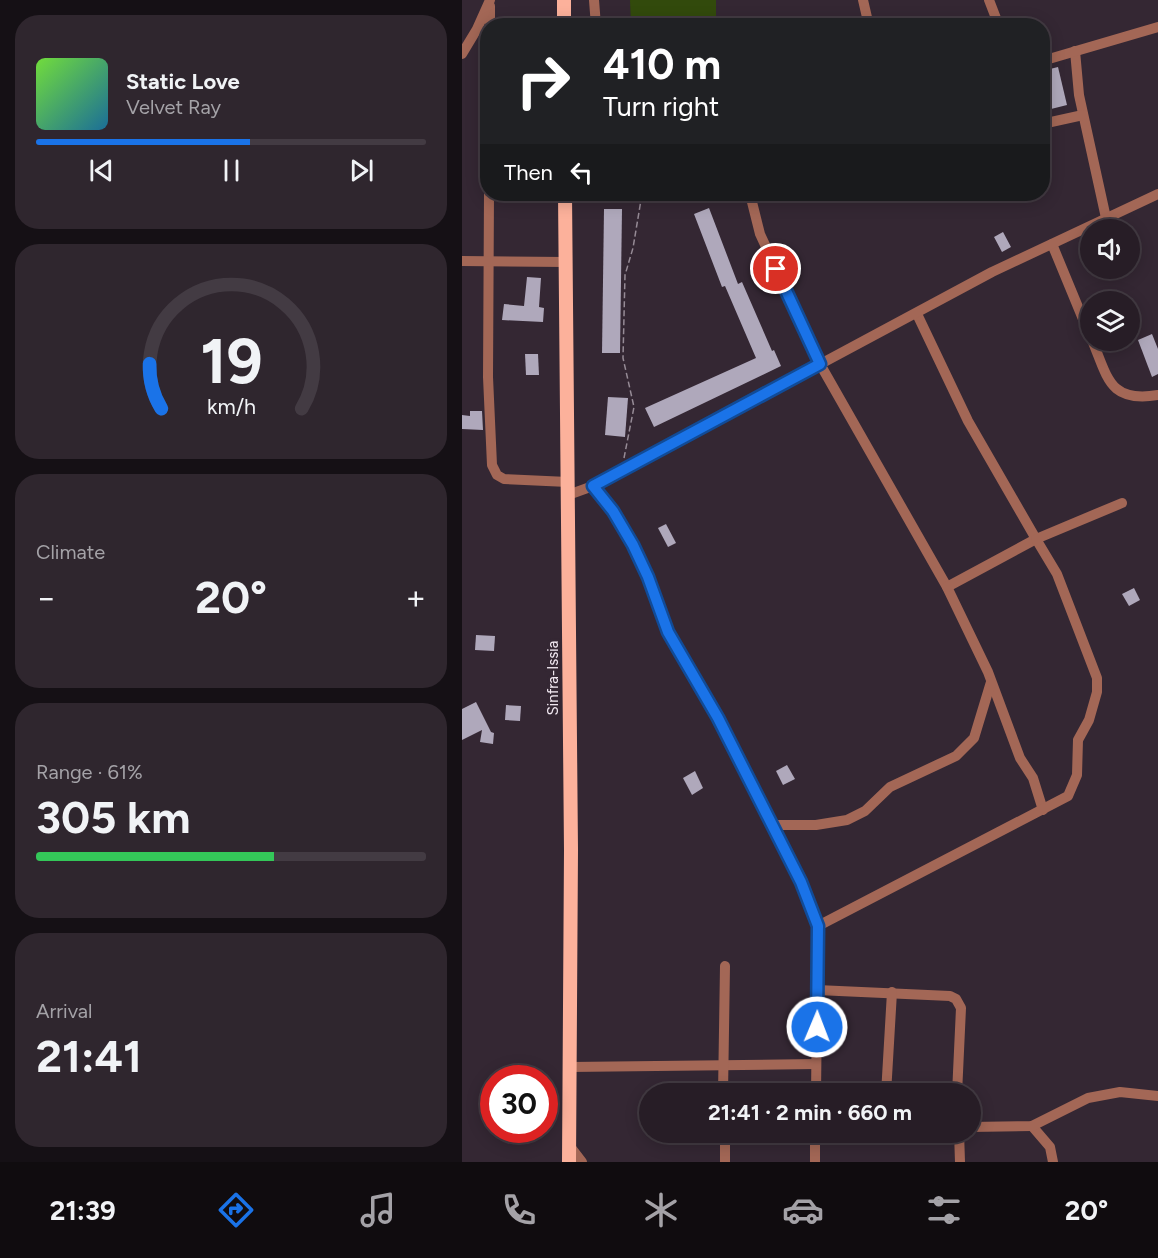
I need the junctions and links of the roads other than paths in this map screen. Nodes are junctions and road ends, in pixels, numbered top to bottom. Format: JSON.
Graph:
{"nodes":[{"id":1,"x":490,"y":0,"type":"edge"},
{"id":2,"x":564,"y":0,"type":"edge"},
{"id":3,"x":594,"y":0,"type":"edge"},
{"id":4,"x":863,"y":0,"type":"edge"},
{"id":5,"x":989,"y":0,"type":"edge"},
{"id":6,"x":482,"y":18,"type":"edge"},
{"id":7,"x":490,"y":18,"type":"edge"},
{"id":8,"x":564,"y":18,"type":"edge"},
{"id":9,"x":596,"y":18,"type":"edge"},
{"id":10,"x":867,"y":18,"type":"edge"},
{"id":11,"x":996,"y":18,"type":"edge"},
{"id":12,"x":480,"y":22,"type":"edge"},
{"id":13,"x":1158,"y":27,"type":"edge"},
{"id":14,"x":1075,"y":51,"type":"junction"},
{"id":15,"x":462,"y":54,"type":"edge"},
{"id":16,"x":1050,"y":59,"type":"edge"},
{"id":17,"x":1083,"y":115,"type":"junction"},
{"id":18,"x":1050,"y":122,"type":"edge"},
{"id":19,"x":1158,"y":194,"type":"edge"},
{"id":20,"x":489,"y":201,"type":"edge"},
{"id":21,"x":565,"y":201,"type":"edge"},
{"id":22,"x":752,"y":201,"type":"edge"},
{"id":23,"x":1106,"y":218,"type":"junction"},
{"id":24,"x":1052,"y":244,"type":"junction"},
{"id":25,"x":462,"y":261,"type":"edge"},
{"id":26,"x":488,"y":261,"type":"junction"},
{"id":27,"x":565,"y":262,"type":"junction"},
{"id":28,"x":1080,"y":312,"type":"edge"},
{"id":29,"x":917,"y":314,"type":"junction"},
{"id":30,"x":1097,"y":351,"type":"edge"},
{"id":31,"x":820,"y":364,"type":"junction"},
{"id":32,"x":1158,"y":396,"type":"edge"},
{"id":33,"x":593,"y":486,"type":"junction"},
{"id":34,"x":568,"y":489,"type":"junction"},
{"id":35,"x":1122,"y":503,"type":"dead end"},
{"id":36,"x":1036,"y":539,"type":"junction"},
{"id":37,"x":947,"y":587,"type":"junction"},
{"id":38,"x":991,"y":682,"type":"junction"},
{"id":39,"x":1042,"y":810,"type":"junction"},
{"id":40,"x":773,"y":825,"type":"junction"},
{"id":41,"x":818,"y":926,"type":"junction"},
{"id":42,"x":725,"y":966,"type":"dead end"},
{"id":43,"x":817,"y":990,"type":"junction"},
{"id":44,"x":892,"y":992,"type":"junction"},
{"id":45,"x":816,"y":1064,"type":"junction"},
{"id":46,"x":722,"y":1065,"type":"junction"},
{"id":47,"x":570,"y":1067,"type":"junction"},
{"id":48,"x":723,"y":1083,"type":"edge"},
{"id":49,"x":816,"y":1083,"type":"edge"},
{"id":50,"x":887,"y":1083,"type":"edge"},
{"id":51,"x":958,"y":1083,"type":"edge"},
{"id":52,"x":1158,"y":1096,"type":"edge"},
{"id":53,"x":1032,"y":1126,"type":"junction"},
{"id":54,"x":981,"y":1127,"type":"edge"},
{"id":55,"x":724,"y":1143,"type":"edge"},
{"id":56,"x":815,"y":1143,"type":"edge"},
{"id":57,"x":959,"y":1143,"type":"edge"},
{"id":58,"x":569,"y":1146,"type":"junction"},
{"id":59,"x":569,"y":1162,"type":"edge"},
{"id":60,"x":582,"y":1162,"type":"edge"},
{"id":61,"x":725,"y":1162,"type":"edge"},
{"id":62,"x":815,"y":1162,"type":"edge"},
{"id":63,"x":960,"y":1162,"type":"edge"},
{"id":64,"x":1053,"y":1162,"type":"edge"}],
"edges":[{"from":1,"to":6,"type":"street"},
{"from":1,"to":7,"type":"street"},
{"from":2,"to":8,"type":"main road"},
{"from":3,"to":9,"type":"street"},
{"from":4,"to":10,"type":"street"},
{"from":5,"to":11,"type":"street"},
{"from":12,"to":15,"type":"street"},
{"from":13,"to":14,"type":"street"},
{"from":14,"to":16,"type":"street"},
{"from":14,"to":17,"type":"street"},
{"from":17,"to":18,"type":"street"},
{"from":17,"to":23,"type":"street"},
{"from":19,"to":23,"type":"street"},
{"from":20,"to":26,"type":"street"},
{"from":21,"to":27,"type":"main road","name":"Sinfra-Issia"},
{"from":22,"to":31,"type":"street"},
{"from":23,"to":24,"type":"street"},
{"from":24,"to":28,"type":"street"},
{"from":24,"to":29,"type":"street"},
{"from":25,"to":26,"type":"street"},
{"from":26,"to":27,"type":"street"},
{"from":26,"to":34,"type":"street"},
{"from":27,"to":34,"type":"main road","name":"Sinfra-Issia"},
{"from":29,"to":31,"type":"street"},
{"from":29,"to":36,"type":"street"},
{"from":30,"to":32,"type":"street"},
{"from":31,"to":33,"type":"street"},
{"from":31,"to":37,"type":"street"},
{"from":33,"to":34,"type":"street"},
{"from":33,"to":40,"type":"street"},
{"from":34,"to":47,"type":"main road","name":"Sinfra-Issia"},
{"from":35,"to":36,"type":"street"},
{"from":36,"to":37,"type":"street"},
{"from":36,"to":39,"type":"street"},
{"from":37,"to":38,"type":"street"},
{"from":38,"to":39,"type":"street"},
{"from":38,"to":40,"type":"street"},
{"from":39,"to":41,"type":"street"},
{"from":40,"to":41,"type":"street"},
{"from":41,"to":43,"type":"street"},
{"from":42,"to":46,"type":"street"},
{"from":43,"to":44,"type":"street"},
{"from":43,"to":45,"type":"street"},
{"from":44,"to":50,"type":"street"},
{"from":44,"to":51,"type":"street"},
{"from":45,"to":46,"type":"street"},
{"from":45,"to":49,"type":"street"},
{"from":46,"to":47,"type":"street"},
{"from":46,"to":48,"type":"street"},
{"from":47,"to":58,"type":"main road","name":"Sinfra-Issia"},
{"from":52,"to":53,"type":"street"},
{"from":53,"to":54,"type":"street"},
{"from":53,"to":64,"type":"street"},
{"from":55,"to":61,"type":"street"},
{"from":56,"to":62,"type":"street"},
{"from":57,"to":63,"type":"street"},
{"from":58,"to":59,"type":"main road","name":"Sinfra-Issia"},
{"from":58,"to":60,"type":"street"}]}
